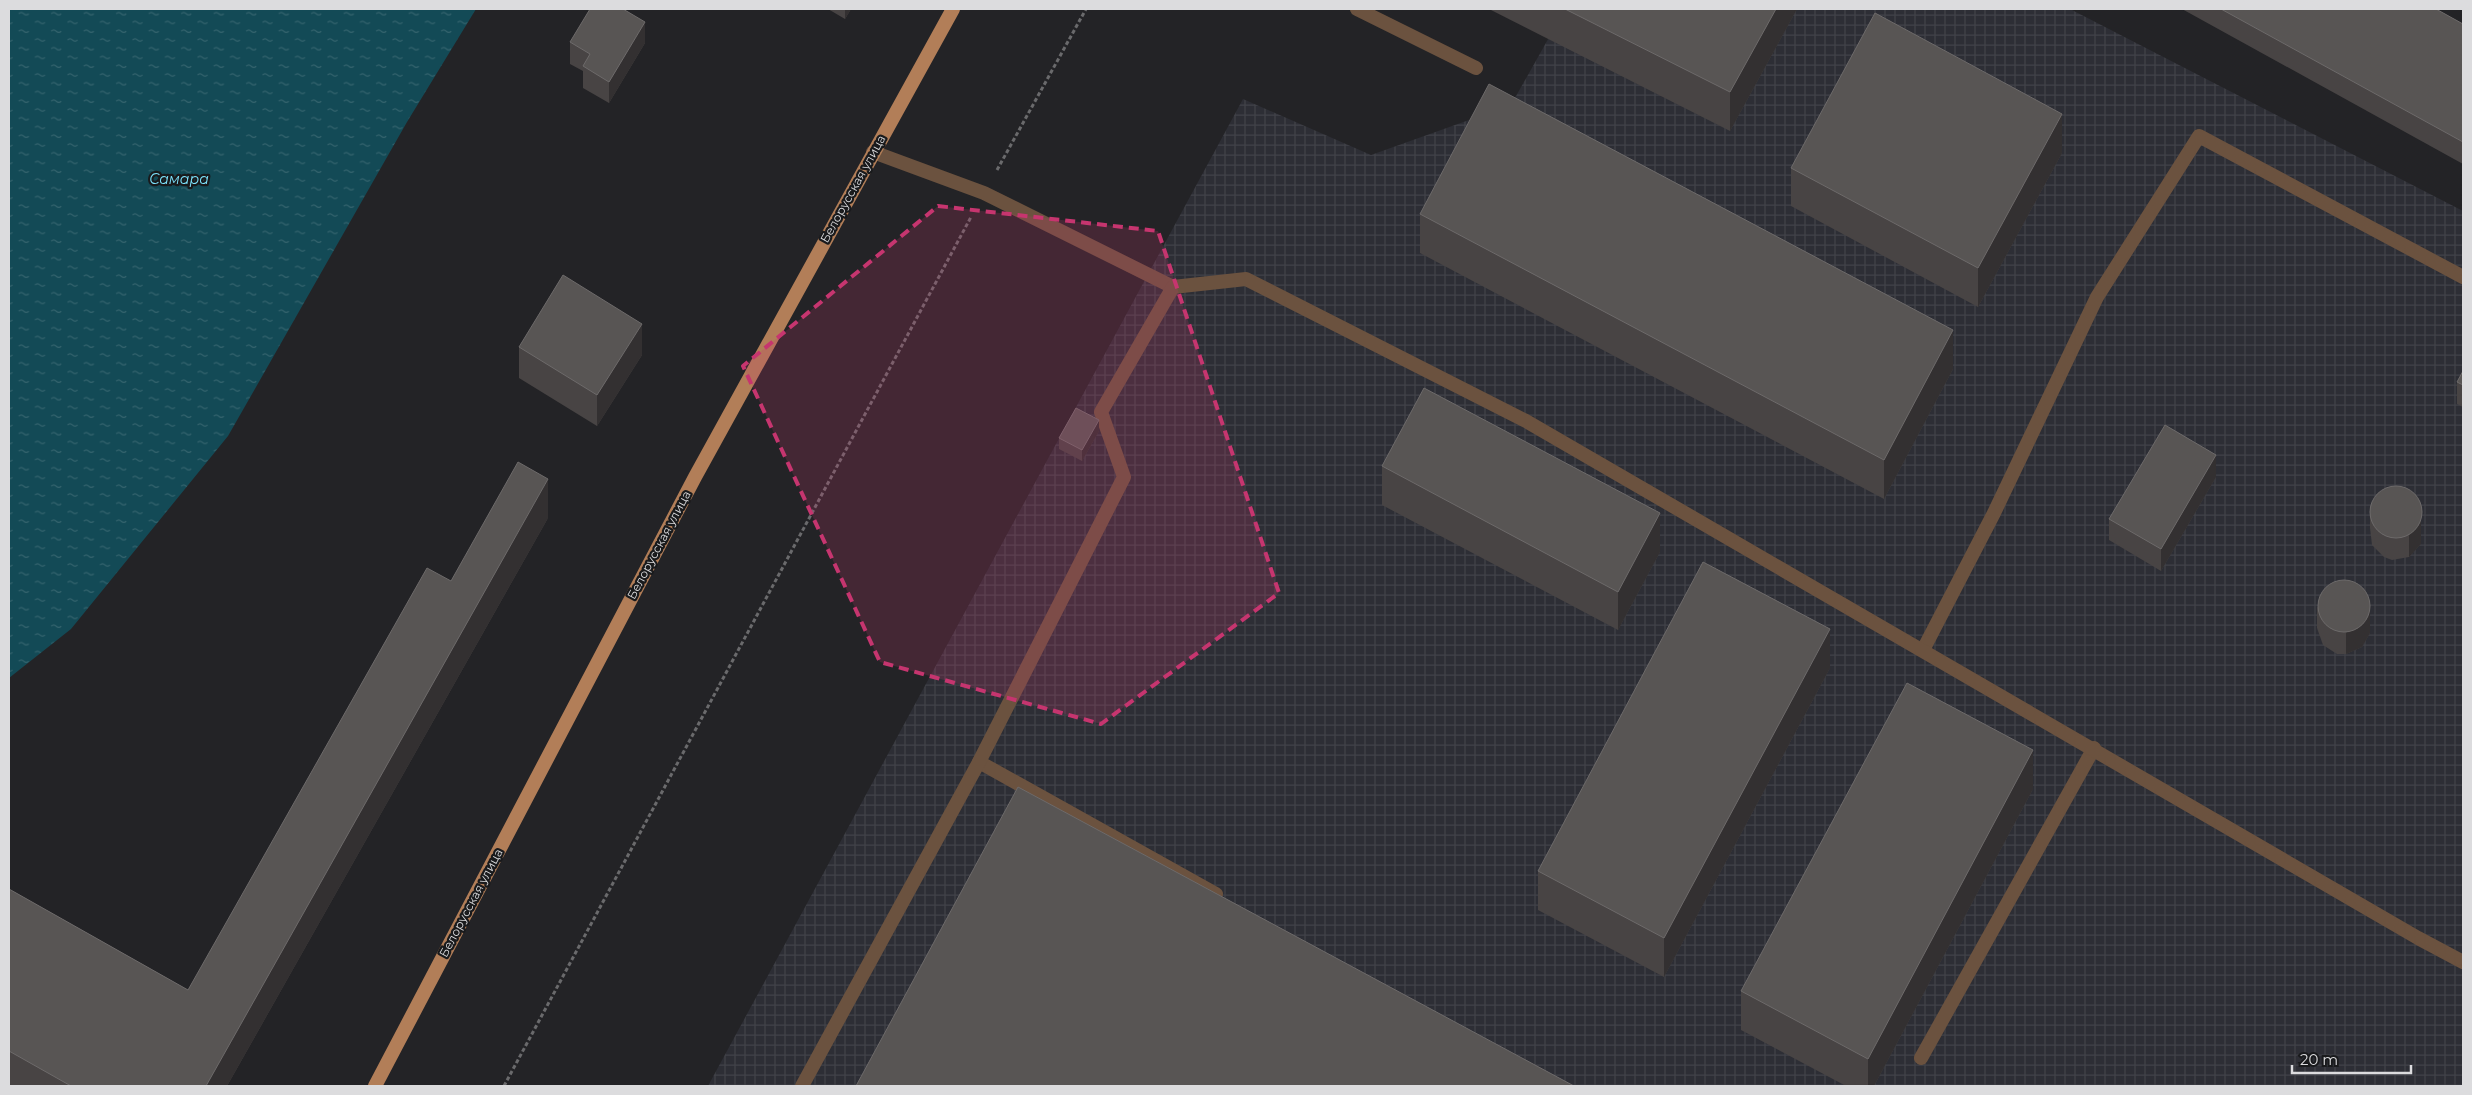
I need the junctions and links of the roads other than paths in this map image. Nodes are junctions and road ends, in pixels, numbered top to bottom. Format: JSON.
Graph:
{"nodes":[{"id":1,"x":953,"y":9,"type":"edge"},
{"id":2,"x":1356,"y":9,"type":"edge"},
{"id":3,"x":1476,"y":68,"type":"dead end"},
{"id":4,"x":873,"y":152,"type":"junction"},
{"id":5,"x":2463,"y":277,"type":"edge"},
{"id":6,"x":1173,"y":288,"type":"junction"},
{"id":7,"x":1923,"y":650,"type":"junction"},
{"id":8,"x":2094,"y":748,"type":"junction"},
{"id":9,"x":979,"y":762,"type":"junction"},
{"id":10,"x":1228,"y":900,"type":"edge"},
{"id":11,"x":2463,"y":962,"type":"edge"},
{"id":12,"x":1921,"y":1058,"type":"dead end"},
{"id":13,"x":375,"y":1086,"type":"edge"},
{"id":14,"x":802,"y":1086,"type":"edge"}],
"edges":[{"from":1,"to":4,"type":"main road","name":"Белорусская улица"},
{"from":2,"to":3,"type":"lane"},
{"from":4,"to":6,"type":"lane"},
{"from":4,"to":13,"type":"main road","name":"Белорусская улица"},
{"from":5,"to":7,"type":"lane"},
{"from":6,"to":7,"type":"lane"},
{"from":6,"to":9,"type":"lane"},
{"from":7,"to":8,"type":"lane"},
{"from":8,"to":11,"type":"lane"},
{"from":8,"to":12,"type":"lane"},
{"from":9,"to":10,"type":"lane"},
{"from":9,"to":14,"type":"lane"}]}
